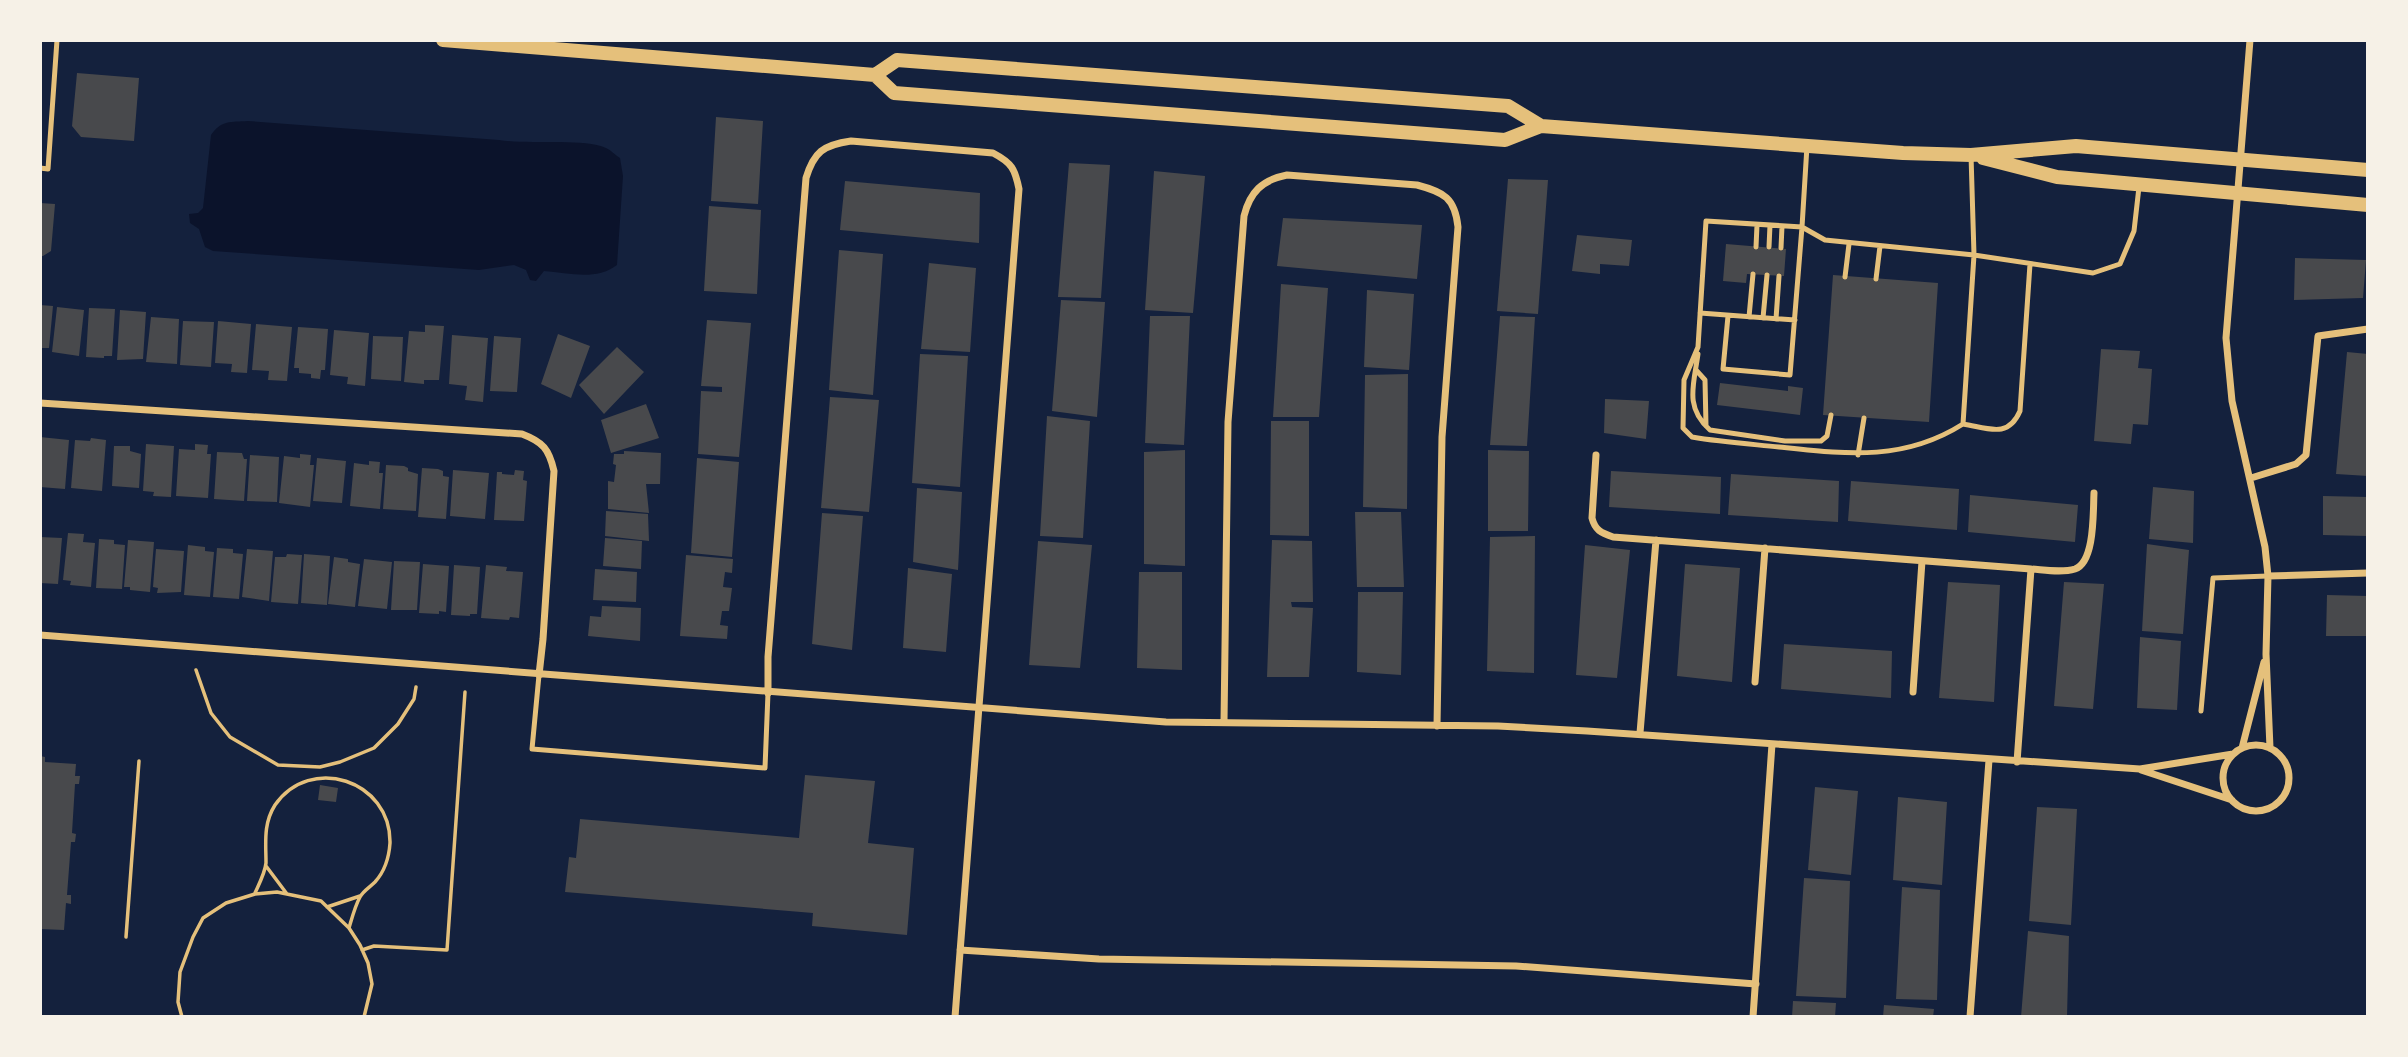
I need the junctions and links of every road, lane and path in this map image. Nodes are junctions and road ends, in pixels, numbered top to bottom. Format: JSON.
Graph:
{"nodes":[{"id":1,"x":57,"y":40,"type":"edge"},
{"id":2,"x":443,"y":40,"type":"edge"},
{"id":3,"x":2250,"y":40,"type":"edge"},
{"id":4,"x":875,"y":75,"type":"junction"},
{"id":5,"x":1541,"y":126,"type":"junction"},
{"id":6,"x":1807,"y":146,"type":"junction"},
{"id":7,"x":1971,"y":155,"type":"junction"},
{"id":8,"x":2239,"y":159,"type":"junction"},
{"id":9,"x":40,"y":168,"type":"edge"},
{"id":10,"x":2368,"y":170,"type":"edge"},
{"id":11,"x":2140,"y":183,"type":"junction"},
{"id":12,"x":2237,"y":192,"type":"junction"},
{"id":13,"x":2368,"y":205,"type":"edge"},
{"id":14,"x":1758,"y":225,"type":"junction"},
{"id":15,"x":1770,"y":225,"type":"junction"},
{"id":16,"x":1782,"y":226,"type":"junction"},
{"id":17,"x":1802,"y":227,"type":"junction"},
{"id":18,"x":1849,"y":244,"type":"junction"},
{"id":19,"x":1880,"y":246,"type":"junction"},
{"id":20,"x":1756,"y":247,"type":"dead end"},
{"id":21,"x":1769,"y":247,"type":"dead end"},
{"id":22,"x":1781,"y":248,"type":"dead end"},
{"id":23,"x":1974,"y":255,"type":"junction"},
{"id":24,"x":2030,"y":264,"type":"junction"},
{"id":25,"x":1754,"y":274,"type":"dead end"},
{"id":26,"x":1766,"y":275,"type":"dead end"},
{"id":27,"x":1779,"y":276,"type":"dead end"},
{"id":28,"x":1845,"y":276,"type":"dead end"},
{"id":29,"x":1876,"y":279,"type":"dead end"},
{"id":30,"x":1700,"y":313,"type":"junction"},
{"id":31,"x":1728,"y":316,"type":"junction"},
{"id":32,"x":1749,"y":317,"type":"junction"},
{"id":33,"x":1763,"y":318,"type":"junction"},
{"id":34,"x":1776,"y":319,"type":"junction"},
{"id":35,"x":1795,"y":320,"type":"junction"},
{"id":36,"x":2368,"y":329,"type":"edge"},
{"id":37,"x":1698,"y":347,"type":"junction"},
{"id":38,"x":1696,"y":370,"type":"junction"},
{"id":39,"x":40,"y":403,"type":"edge"},
{"id":40,"x":1832,"y":415,"type":"dead end"},
{"id":41,"x":1864,"y":418,"type":"dead end"},
{"id":42,"x":1963,"y":424,"type":"junction"},
{"id":43,"x":1706,"y":426,"type":"junction"},
{"id":44,"x":1858,"y":454,"type":"junction"},
{"id":45,"x":1597,"y":456,"type":"dead end"},
{"id":46,"x":2251,"y":478,"type":"junction"},
{"id":47,"x":2094,"y":493,"type":"dead end"},
{"id":48,"x":1656,"y":540,"type":"junction"},
{"id":49,"x":1765,"y":548,"type":"junction"},
{"id":50,"x":1922,"y":561,"type":"junction"},
{"id":51,"x":2031,"y":569,"type":"junction"},
{"id":52,"x":2368,"y":573,"type":"edge"},
{"id":53,"x":2268,"y":576,"type":"junction"},
{"id":54,"x":40,"y":635,"type":"edge"},
{"id":55,"x":2266,"y":654,"type":"junction"},
{"id":56,"x":197,"y":670,"type":"dead end"},
{"id":57,"x":538,"y":675,"type":"junction"},
{"id":58,"x":1755,"y":682,"type":"dead end"},
{"id":59,"x":416,"y":687,"type":"dead end"},
{"id":60,"x":465,"y":692,"type":"dead end"},
{"id":61,"x":1913,"y":692,"type":"dead end"},
{"id":62,"x":768,"y":693,"type":"junction"},
{"id":63,"x":980,"y":708,"type":"junction"},
{"id":64,"x":2201,"y":711,"type":"dead end"},
{"id":65,"x":1224,"y":722,"type":"junction"},
{"id":66,"x":1437,"y":726,"type":"junction"},
{"id":67,"x":1640,"y":733,"type":"junction"},
{"id":68,"x":1772,"y":744,"type":"junction"},
{"id":69,"x":2242,"y":748,"type":"junction"},
{"id":70,"x":2270,"y":748,"type":"junction"},
{"id":71,"x":2233,"y":754,"type":"junction"},
{"id":72,"x":1989,"y":760,"type":"junction"},
{"id":73,"x":139,"y":761,"type":"dead end"},
{"id":74,"x":2017,"y":762,"type":"junction"},
{"id":75,"x":320,"y":767,"type":"junction"},
{"id":76,"x":2140,"y":769,"type":"junction"},
{"id":77,"x":320,"y":778,"type":"junction"},
{"id":78,"x":2232,"y":800,"type":"junction"},
{"id":79,"x":266,"y":866,"type":"junction"},
{"id":80,"x":255,"y":894,"type":"junction"},
{"id":81,"x":287,"y":894,"type":"junction"},
{"id":82,"x":360,"y":896,"type":"junction"},
{"id":83,"x":327,"y":907,"type":"junction"},
{"id":84,"x":349,"y":928,"type":"junction"},
{"id":85,"x":126,"y":937,"type":"dead end"},
{"id":86,"x":362,"y":950,"type":"junction"},
{"id":87,"x":960,"y":950,"type":"junction"},
{"id":88,"x":1756,"y":984,"type":"junction"},
{"id":89,"x":182,"y":1017,"type":"edge"},
{"id":90,"x":364,"y":1017,"type":"edge"},
{"id":91,"x":955,"y":1017,"type":"edge"},
{"id":92,"x":1753,"y":1017,"type":"edge"},
{"id":93,"x":1970,"y":1017,"type":"edge"}],
"edges":[{"from":1,"to":9,"type":"lane"},
{"from":2,"to":4,"type":"main road"},
{"from":3,"to":8,"type":"street"},
{"from":4,"to":5,"type":"main road"},
{"from":4,"to":5,"type":"main road"},
{"from":5,"to":6,"type":"main road"},
{"from":6,"to":7,"type":"main road"},
{"from":6,"to":17,"type":"lane"},
{"from":7,"to":8,"type":"main road"},
{"from":7,"to":11,"type":"main road"},
{"from":7,"to":23,"type":"lane"},
{"from":8,"to":10,"type":"main road"},
{"from":8,"to":12,"type":"street"},
{"from":11,"to":12,"type":"main road"},
{"from":11,"to":24,"type":"lane"},
{"from":12,"to":13,"type":"main road"},
{"from":12,"to":46,"type":"street"},
{"from":14,"to":15,"type":"lane"},
{"from":14,"to":20,"type":"lane"},
{"from":14,"to":30,"type":"lane"},
{"from":15,"to":16,"type":"lane"},
{"from":15,"to":21,"type":"lane"},
{"from":16,"to":17,"type":"lane"},
{"from":16,"to":22,"type":"lane"},
{"from":17,"to":18,"type":"lane"},
{"from":17,"to":35,"type":"lane"},
{"from":18,"to":19,"type":"lane"},
{"from":18,"to":28,"type":"lane"},
{"from":19,"to":23,"type":"lane"},
{"from":19,"to":29,"type":"lane"},
{"from":23,"to":24,"type":"lane"},
{"from":23,"to":42,"type":"lane"},
{"from":24,"to":42,"type":"lane"},
{"from":25,"to":32,"type":"lane"},
{"from":26,"to":33,"type":"lane"},
{"from":27,"to":34,"type":"lane"},
{"from":30,"to":31,"type":"lane"},
{"from":30,"to":37,"type":"lane"},
{"from":31,"to":32,"type":"lane"},
{"from":31,"to":35,"type":"lane"},
{"from":32,"to":33,"type":"lane"},
{"from":33,"to":34,"type":"lane"},
{"from":34,"to":35,"type":"lane"},
{"from":36,"to":46,"type":"street"},
{"from":37,"to":38,"type":"lane"},
{"from":37,"to":44,"type":"lane"},
{"from":38,"to":43,"type":"lane"},
{"from":38,"to":43,"type":"lane"},
{"from":39,"to":57,"type":"street"},
{"from":40,"to":43,"type":"lane"},
{"from":41,"to":44,"type":"lane"},
{"from":42,"to":44,"type":"lane"},
{"from":45,"to":48,"type":"street"},
{"from":46,"to":53,"type":"street"},
{"from":47,"to":51,"type":"street"},
{"from":48,"to":49,"type":"street"},
{"from":48,"to":67,"type":"street"},
{"from":49,"to":50,"type":"street"},
{"from":49,"to":58,"type":"street"},
{"from":50,"to":51,"type":"street"},
{"from":50,"to":61,"type":"street"},
{"from":51,"to":74,"type":"street"},
{"from":52,"to":53,"type":"street"},
{"from":53,"to":55,"type":"street"},
{"from":53,"to":64,"type":"lane"},
{"from":54,"to":57,"type":"street"},
{"from":55,"to":69,"type":"street"},
{"from":55,"to":70,"type":"street"},
{"from":56,"to":75,"type":"path"},
{"from":57,"to":62,"type":"street"},
{"from":57,"to":62,"type":"lane"},
{"from":59,"to":75,"type":"path"},
{"from":60,"to":86,"type":"path"},
{"from":62,"to":63,"type":"street"},
{"from":62,"to":63,"type":"street"},
{"from":63,"to":65,"type":"street"},
{"from":63,"to":87,"type":"street"},
{"from":65,"to":66,"type":"street"},
{"from":65,"to":66,"type":"street"},
{"from":66,"to":67,"type":"street"},
{"from":67,"to":68,"type":"street"},
{"from":68,"to":72,"type":"street"},
{"from":68,"to":88,"type":"street"},
{"from":69,"to":70,"type":"street"},
{"from":69,"to":71,"type":"street"},
{"from":70,"to":78,"type":"street"},
{"from":71,"to":76,"type":"street"},
{"from":71,"to":78,"type":"street"},
{"from":72,"to":74,"type":"street"},
{"from":72,"to":93,"type":"street"},
{"from":73,"to":85,"type":"path"},
{"from":74,"to":76,"type":"street"},
{"from":75,"to":77,"type":"path"},
{"from":76,"to":78,"type":"street"},
{"from":77,"to":79,"type":"path"},
{"from":77,"to":82,"type":"path"},
{"from":79,"to":80,"type":"path"},
{"from":79,"to":81,"type":"path"},
{"from":80,"to":81,"type":"path"},
{"from":80,"to":89,"type":"path"},
{"from":81,"to":83,"type":"path"},
{"from":82,"to":83,"type":"path"},
{"from":82,"to":84,"type":"path"},
{"from":83,"to":84,"type":"path"},
{"from":84,"to":86,"type":"path"},
{"from":86,"to":90,"type":"path"},
{"from":87,"to":88,"type":"street"},
{"from":87,"to":91,"type":"street"},
{"from":88,"to":92,"type":"street"}]}
